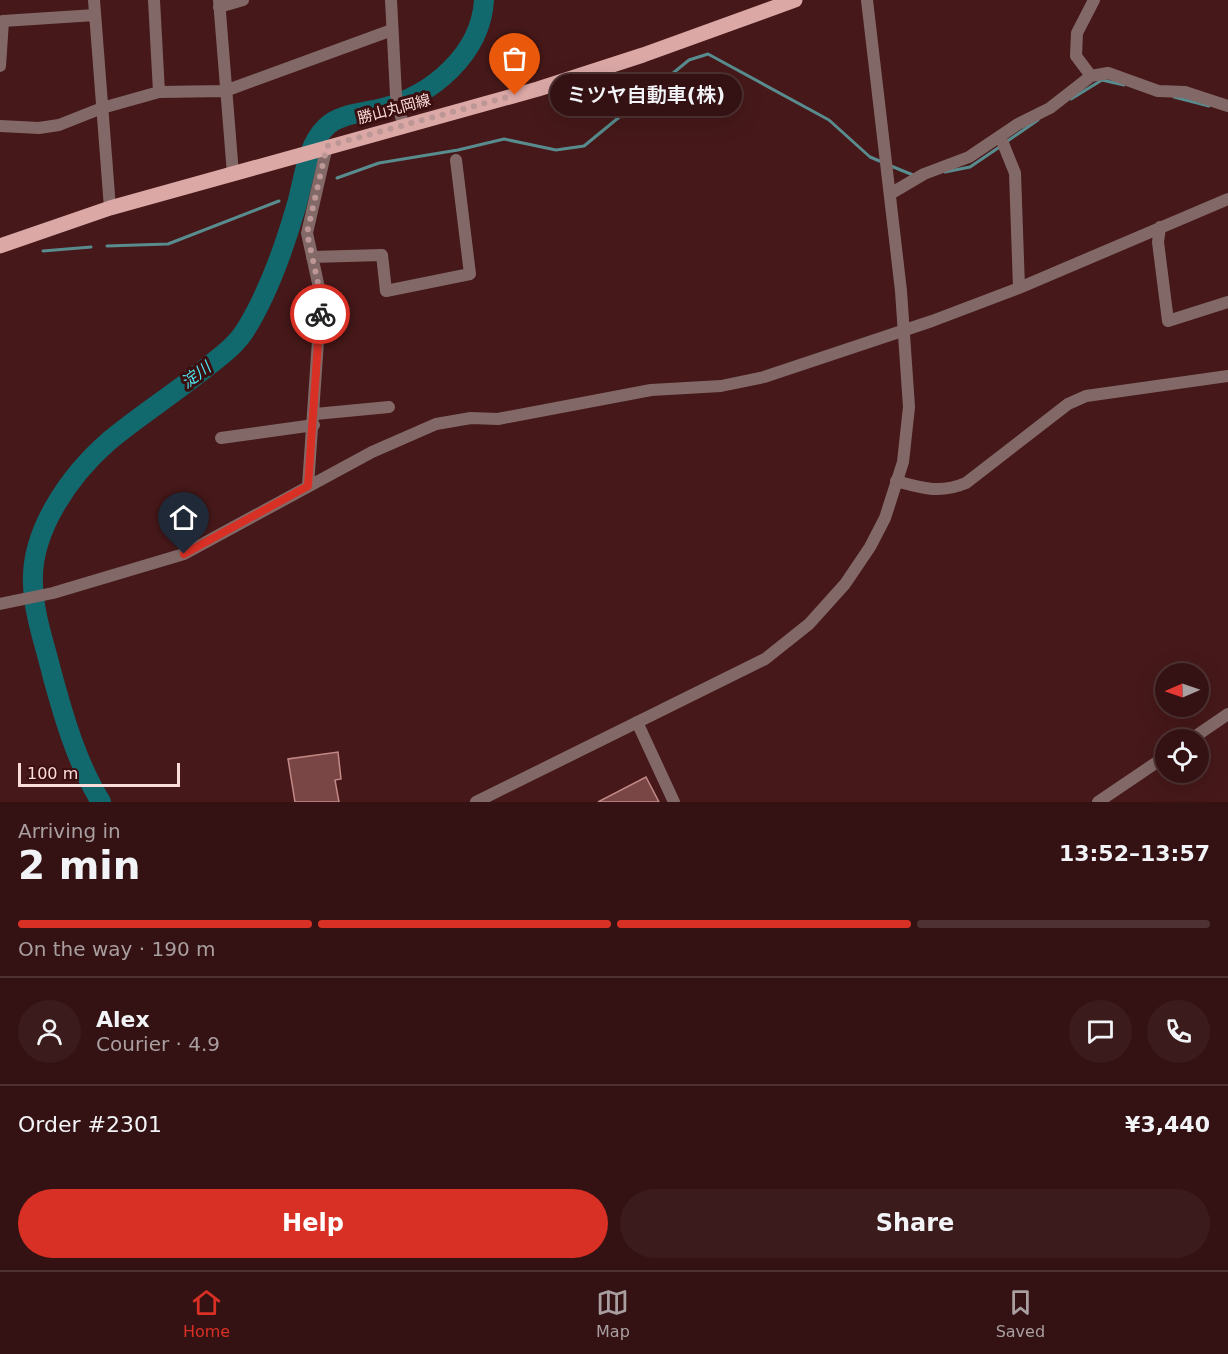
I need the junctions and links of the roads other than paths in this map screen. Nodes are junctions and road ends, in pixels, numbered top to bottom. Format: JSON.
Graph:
{"nodes":[{"id":1,"x":94,"y":0,"type":"edge"},
{"id":2,"x":154,"y":0,"type":"edge"},
{"id":3,"x":243,"y":0,"type":"edge"},
{"id":4,"x":391,"y":0,"type":"edge"},
{"id":5,"x":795,"y":0,"type":"edge"},
{"id":6,"x":867,"y":0,"type":"edge"},
{"id":7,"x":1095,"y":0,"type":"edge"},
{"id":8,"x":219,"y":4,"type":"edge"},
{"id":9,"x":95,"y":15,"type":"junction"},
{"id":10,"x":392,"y":30,"type":"junction"},
{"id":11,"x":0,"y":66,"type":"edge"},
{"id":12,"x":1091,"y":76,"type":"junction"},
{"id":13,"x":225,"y":91,"type":"junction"},
{"id":14,"x":159,"y":92,"type":"junction"},
{"id":15,"x":1228,"y":106,"type":"edge"},
{"id":16,"x":102,"y":108,"type":"junction"},
{"id":17,"x":402,"y":121,"type":"junction"},
{"id":18,"x":0,"y":126,"type":"edge"},
{"id":19,"x":1000,"y":136,"type":"junction"},
{"id":20,"x":324,"y":147,"type":"junction"},
{"id":21,"x":456,"y":160,"type":"dead end"},
{"id":22,"x":233,"y":174,"type":"junction"},
{"id":23,"x":890,"y":194,"type":"junction"},
{"id":24,"x":1228,"y":198,"type":"edge"},
{"id":25,"x":110,"y":208,"type":"junction"},
{"id":26,"x":1160,"y":227,"type":"junction"},
{"id":27,"x":0,"y":246,"type":"edge"},
{"id":28,"x":312,"y":257,"type":"junction"},
{"id":29,"x":1019,"y":288,"type":"junction"},
{"id":30,"x":1228,"y":302,"type":"edge"},
{"id":31,"x":905,"y":330,"type":"junction"},
{"id":32,"x":1228,"y":376,"type":"edge"},
{"id":33,"x":388,"y":407,"type":"dead end"},
{"id":34,"x":314,"y":419,"type":"junction"},
{"id":35,"x":221,"y":438,"type":"dead end"},
{"id":36,"x":896,"y":481,"type":"junction"},
{"id":37,"x":308,"y":486,"type":"junction"},
{"id":38,"x":0,"y":604,"type":"edge"},
{"id":39,"x":1228,"y":714,"type":"edge"},
{"id":40,"x":636,"y":722,"type":"junction"},
{"id":41,"x":1206,"y":729,"type":"edge"},
{"id":42,"x":1155,"y":763,"type":"edge"},
{"id":43,"x":476,"y":802,"type":"edge"},
{"id":44,"x":674,"y":802,"type":"edge"},
{"id":45,"x":1098,"y":802,"type":"edge"}],
"edges":[{"from":1,"to":9,"type":"street"},
{"from":2,"to":14,"type":"street"},
{"from":3,"to":8,"type":"street"},
{"from":4,"to":10,"type":"street"},
{"from":5,"to":17,"type":"main road","name":"勝山丸岡線"},
{"from":6,"to":23,"type":"street"},
{"from":7,"to":12,"type":"street"},
{"from":8,"to":13,"type":"street"},
{"from":9,"to":11,"type":"street"},
{"from":9,"to":16,"type":"street"},
{"from":10,"to":13,"type":"street"},
{"from":10,"to":17,"type":"street"},
{"from":12,"to":15,"type":"street"},
{"from":12,"to":19,"type":"street"},
{"from":13,"to":14,"type":"street"},
{"from":13,"to":22,"type":"street"},
{"from":14,"to":16,"type":"street"},
{"from":16,"to":18,"type":"street"},
{"from":16,"to":25,"type":"street"},
{"from":17,"to":20,"type":"main road","name":"勝山丸岡線"},
{"from":19,"to":23,"type":"street"},
{"from":19,"to":29,"type":"street"},
{"from":20,"to":22,"type":"main road","name":"勝山丸岡線"},
{"from":20,"to":28,"type":"street"},
{"from":21,"to":28,"type":"street"},
{"from":22,"to":25,"type":"main road","name":"勝山丸岡線"},
{"from":23,"to":31,"type":"street"},
{"from":24,"to":26,"type":"street"},
{"from":25,"to":27,"type":"main road","name":"勝山丸岡線"},
{"from":26,"to":29,"type":"street"},
{"from":26,"to":30,"type":"street"},
{"from":28,"to":34,"type":"street"},
{"from":29,"to":31,"type":"street"},
{"from":31,"to":36,"type":"street"},
{"from":31,"to":37,"type":"street"},
{"from":32,"to":36,"type":"street"},
{"from":33,"to":34,"type":"street"},
{"from":34,"to":35,"type":"street"},
{"from":34,"to":37,"type":"street"},
{"from":36,"to":40,"type":"street"},
{"from":37,"to":38,"type":"street"},
{"from":39,"to":41,"type":"street"},
{"from":40,"to":43,"type":"street"},
{"from":40,"to":44,"type":"street"},
{"from":42,"to":45,"type":"street"}]}
